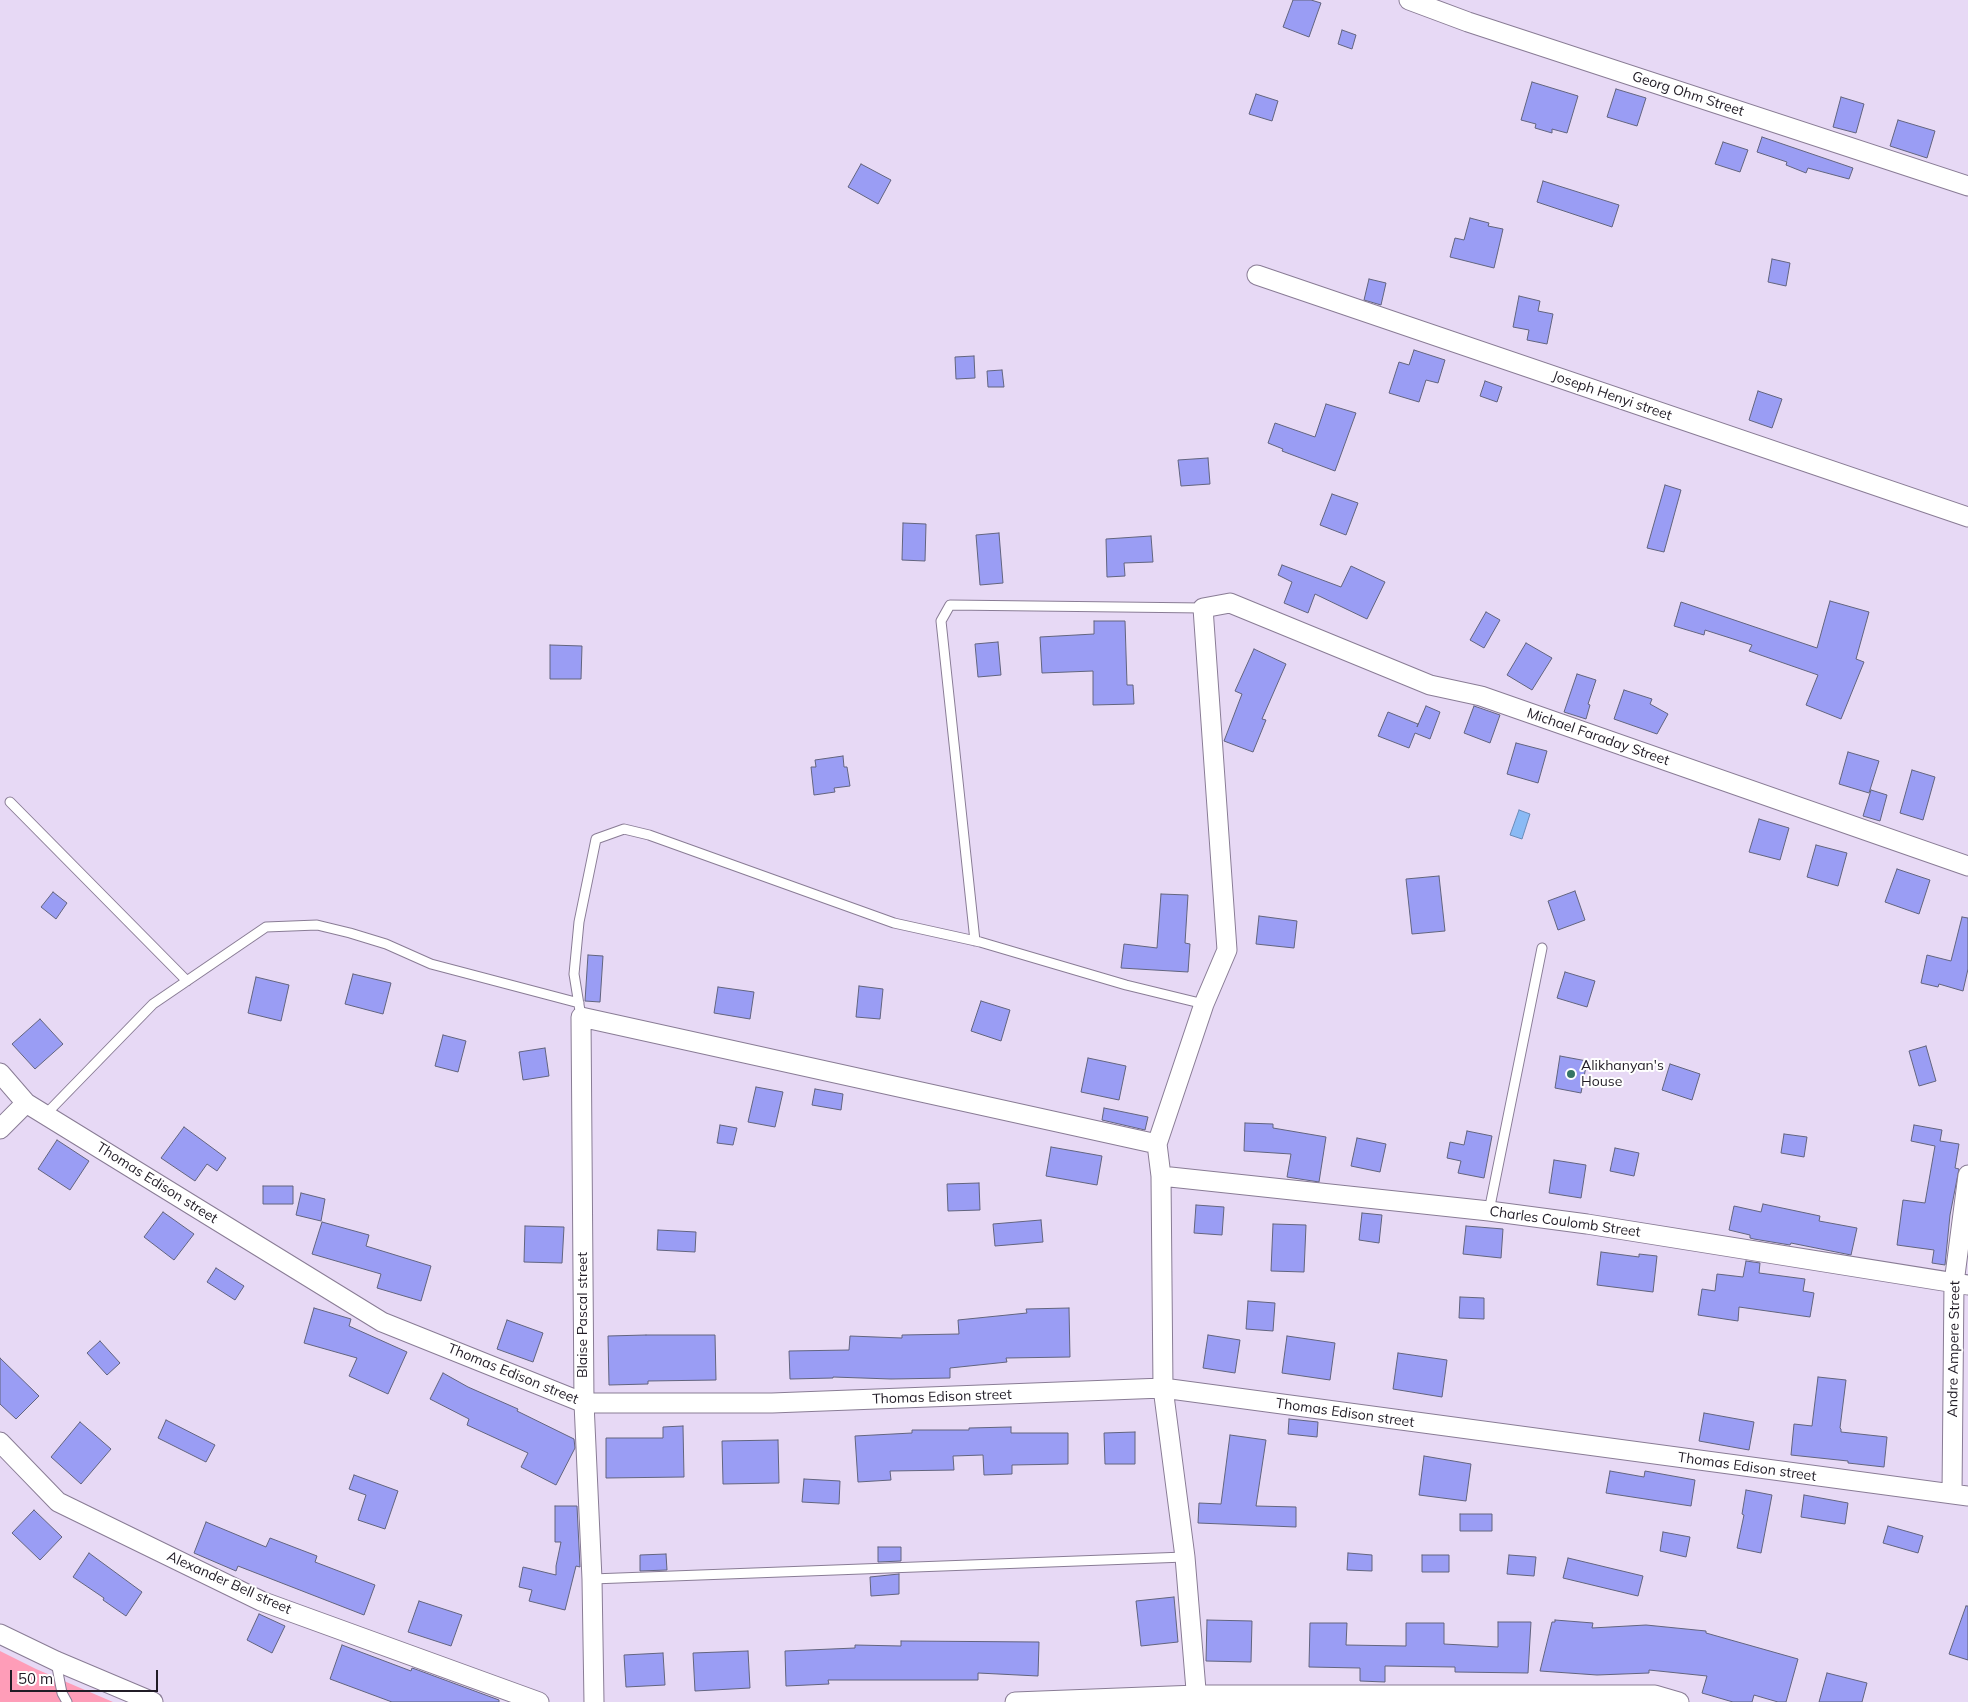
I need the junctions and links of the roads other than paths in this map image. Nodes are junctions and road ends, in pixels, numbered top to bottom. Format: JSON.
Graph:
{"nodes":[{"id":1,"x":1409,"y":0,"type":"edge"},
{"id":2,"x":1968,"y":186,"type":"edge"},
{"id":3,"x":1257,"y":274,"type":"dead end"},
{"id":4,"x":1968,"y":517,"type":"edge"},
{"id":5,"x":1203,"y":608,"type":"junction"},
{"id":6,"x":10,"y":802,"type":"dead end"},
{"id":7,"x":1968,"y":866,"type":"edge"},
{"id":8,"x":975,"y":941,"type":"junction"},
{"id":9,"x":1542,"y":948,"type":"dead end"},
{"id":10,"x":187,"y":981,"type":"junction"},
{"id":11,"x":1204,"y":1004,"type":"junction"},
{"id":12,"x":580,"y":1010,"type":"junction"},
{"id":13,"x":0,"y":1073,"type":"edge"},
{"id":14,"x":26,"y":1102,"type":"junction"},
{"id":15,"x":46,"y":1114,"type":"junction"},
{"id":16,"x":0,"y":1129,"type":"edge"},
{"id":17,"x":1157,"y":1144,"type":"junction"},
{"id":18,"x":1968,"y":1175,"type":"edge"},
{"id":19,"x":1161,"y":1176,"type":"junction"},
{"id":20,"x":1489,"y":1211,"type":"junction"},
{"id":21,"x":1961,"y":1284,"type":"edge"},
{"id":22,"x":1164,"y":1388,"type":"junction"},
{"id":23,"x":584,"y":1403,"type":"junction"},
{"id":24,"x":0,"y":1442,"type":"edge"},
{"id":25,"x":1960,"y":1495,"type":"edge"},
{"id":26,"x":1184,"y":1557,"type":"junction"},
{"id":27,"x":592,"y":1579,"type":"junction"},
{"id":28,"x":0,"y":1634,"type":"edge"},
{"id":29,"x":56,"y":1661,"type":"junction"},
{"id":30,"x":1197,"y":1698,"type":"edge"},
{"id":31,"x":67,"y":1702,"type":"edge"},
{"id":32,"x":153,"y":1702,"type":"edge"},
{"id":33,"x":539,"y":1702,"type":"edge"},
{"id":34,"x":594,"y":1702,"type":"edge"},
{"id":35,"x":1015,"y":1702,"type":"edge"},
{"id":36,"x":1680,"y":1702,"type":"edge"}],
"edges":[{"from":1,"to":2,"type":"street","name":"Georg Ohm Street"},
{"from":3,"to":4,"type":"street","name":"Joseph Henyi street"},
{"from":5,"to":7,"type":"street","name":"Michael Faraday Street"},
{"from":5,"to":8,"type":"lane"},
{"from":5,"to":11,"type":"street"},
{"from":6,"to":10,"type":"lane"},
{"from":8,"to":11,"type":"lane"},
{"from":8,"to":12,"type":"lane"},
{"from":9,"to":20,"type":"lane"},
{"from":10,"to":12,"type":"lane"},
{"from":10,"to":15,"type":"lane"},
{"from":11,"to":17,"type":"street"},
{"from":12,"to":17,"type":"street"},
{"from":12,"to":23,"type":"street","name":"Blaise Pascal street"},
{"from":13,"to":14,"type":"street","name":"Thomas Edison street"},
{"from":14,"to":15,"type":"street","name":"Thomas Edison street"},
{"from":14,"to":16,"type":"street"},
{"from":15,"to":23,"type":"street","name":"Thomas Edison street"},
{"from":17,"to":19,"type":"street"},
{"from":18,"to":21,"type":"street","name":"Andre Ampere Street"},
{"from":19,"to":20,"type":"street","name":"Charles Coulomb Street"},
{"from":19,"to":22,"type":"street"},
{"from":20,"to":21,"type":"street","name":"Charles Coulomb Street"},
{"from":21,"to":25,"type":"street","name":"Andre Ampere Street"},
{"from":22,"to":23,"type":"street","name":"Thomas Edison street"},
{"from":22,"to":25,"type":"street","name":"Thomas Edison street"},
{"from":22,"to":26,"type":"street"},
{"from":23,"to":27,"type":"street","name":"Blaise Pascal street"},
{"from":24,"to":33,"type":"street","name":"Alexander Bell street"},
{"from":26,"to":27,"type":"lane"},
{"from":26,"to":30,"type":"street"},
{"from":27,"to":34,"type":"street","name":"Blaise Pascal street"},
{"from":28,"to":29,"type":"street"},
{"from":29,"to":31,"type":"lane"},
{"from":29,"to":32,"type":"street"},
{"from":30,"to":35,"type":"street"},
{"from":30,"to":36,"type":"street"}]}
